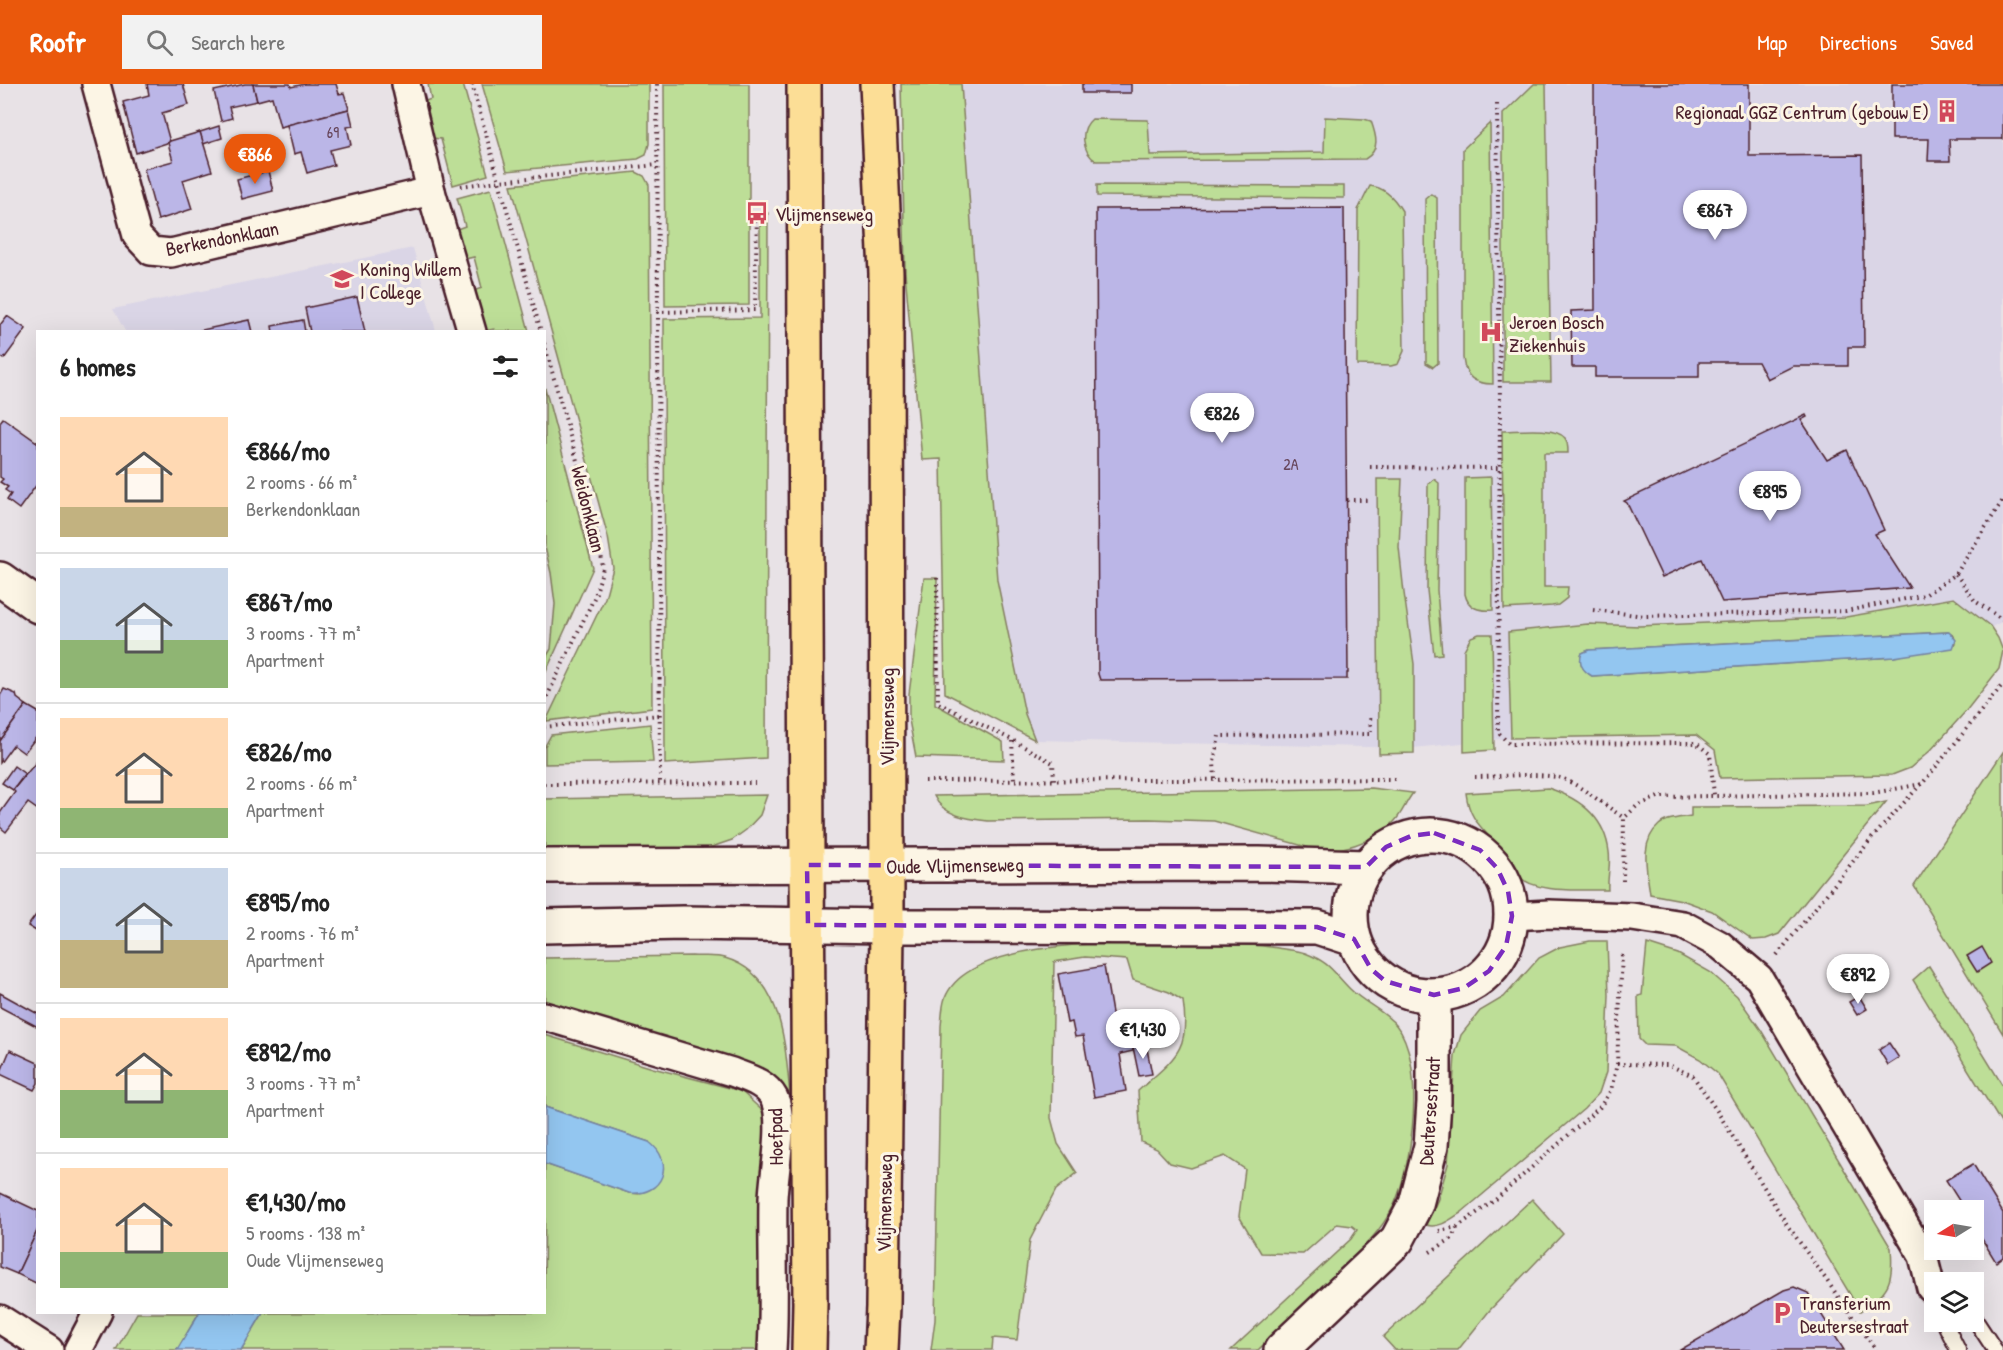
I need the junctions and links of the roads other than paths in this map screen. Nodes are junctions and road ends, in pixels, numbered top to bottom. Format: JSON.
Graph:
{"nodes":[{"id":1,"x":96,"y":84,"type":"edge"},
{"id":2,"x":406,"y":84,"type":"edge"},
{"id":3,"x":804,"y":84,"type":"edge"},
{"id":4,"x":877,"y":84,"type":"edge"},
{"id":5,"x":431,"y":191,"type":"junction"},
{"id":6,"x":471,"y":330,"type":"edge"},
{"id":7,"x":0,"y":579,"type":"edge"},
{"id":8,"x":36,"y":605,"type":"edge"},
{"id":9,"x":546,"y":866,"type":"edge"},
{"id":10,"x":807,"y":866,"type":"junction"},
{"id":11,"x":886,"y":866,"type":"junction"},
{"id":12,"x":1366,"y":867,"type":"junction"},
{"id":13,"x":1512,"y":916,"type":"junction"},
{"id":14,"x":808,"y":925,"type":"junction"},
{"id":15,"x":546,"y":926,"type":"edge"},
{"id":16,"x":887,"y":926,"type":"junction"},
{"id":17,"x":1354,"y":939,"type":"junction"},
{"id":18,"x":1434,"y":995,"type":"junction"},
{"id":19,"x":546,"y":1017,"type":"edge"},
{"id":20,"x":1928,"y":1272,"type":"edge"},
{"id":21,"x":97,"y":1314,"type":"edge"},
{"id":22,"x":0,"y":1319,"type":"edge"},
{"id":23,"x":1949,"y":1332,"type":"edge"},
{"id":24,"x":1983,"y":1332,"type":"edge"},
{"id":25,"x":50,"y":1350,"type":"edge"},
{"id":26,"x":78,"y":1350,"type":"edge"},
{"id":27,"x":772,"y":1350,"type":"edge"},
{"id":28,"x":808,"y":1350,"type":"edge"},
{"id":29,"x":881,"y":1350,"type":"edge"},
{"id":30,"x":1281,"y":1350,"type":"edge"},
{"id":31,"x":1958,"y":1350,"type":"edge"},
{"id":32,"x":1995,"y":1350,"type":"edge"}],
"edges":[{"from":1,"to":5,"type":"street","name":"Berkendonklaan"},
{"from":2,"to":5,"type":"street"},
{"from":3,"to":10,"type":"main road"},
{"from":4,"to":11,"type":"main road","name":"Vlijmenseweg"},
{"from":5,"to":6,"type":"street"},
{"from":7,"to":8,"type":"street"},
{"from":9,"to":10,"type":"street","name":"Oude Vlijmenseweg"},
{"from":10,"to":11,"type":"street","name":"Oude Vlijmenseweg"},
{"from":10,"to":14,"type":"main road"},
{"from":11,"to":12,"type":"street","name":"Oude Vlijmenseweg"},
{"from":11,"to":16,"type":"main road","name":"Vlijmenseweg"},
{"from":12,"to":13,"type":"street"},
{"from":12,"to":17,"type":"street"},
{"from":13,"to":18,"type":"street"},
{"from":13,"to":20,"type":"street"},
{"from":14,"to":15,"type":"street"},
{"from":14,"to":16,"type":"street"},
{"from":14,"to":28,"type":"main road"},
{"from":16,"to":17,"type":"street"},
{"from":16,"to":29,"type":"main road","name":"Vlijmenseweg"},
{"from":17,"to":18,"type":"street"},
{"from":18,"to":30,"type":"street","name":"Deutersestraat"},
{"from":19,"to":27,"type":"street","name":"Hoefpad"},
{"from":21,"to":26,"type":"street"},
{"from":22,"to":25,"type":"street"},
{"from":23,"to":31,"type":"lane"},
{"from":24,"to":32,"type":"lane"}]}
